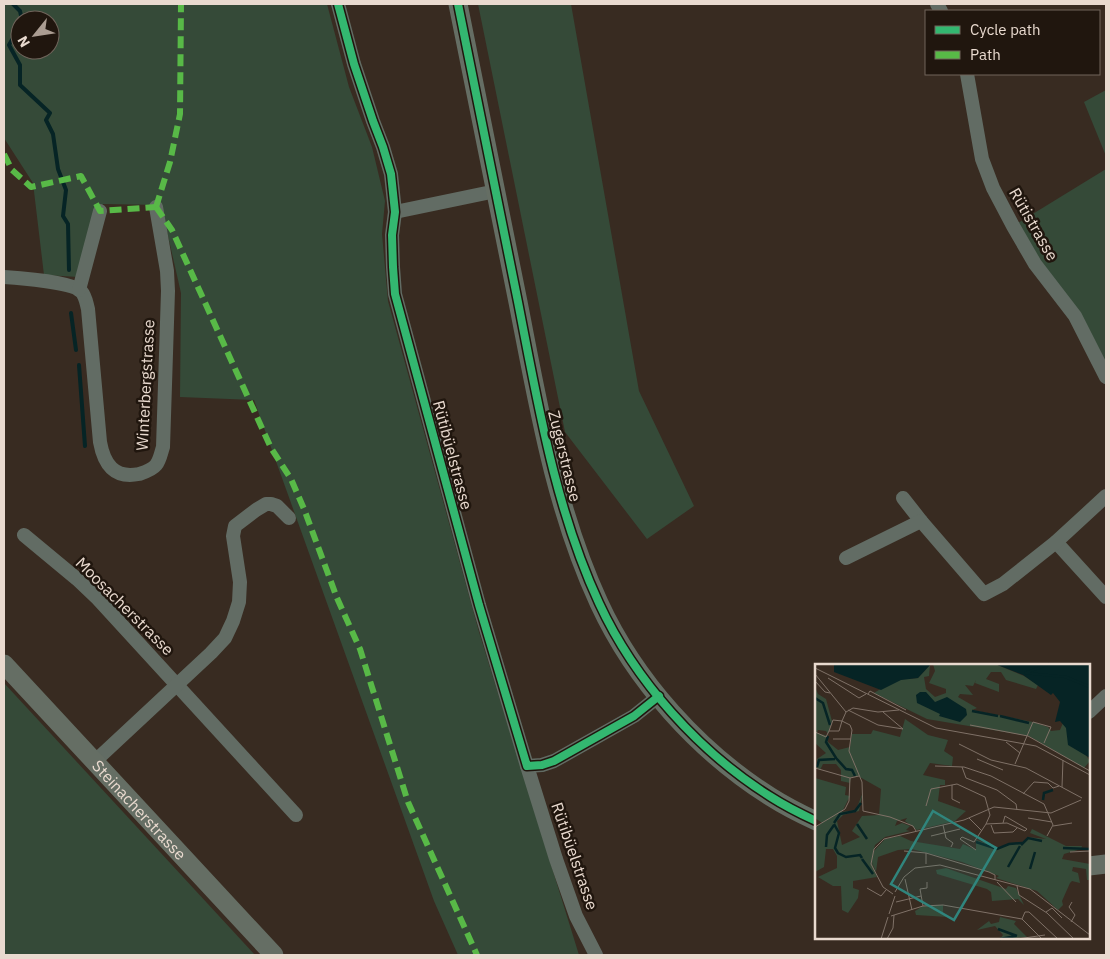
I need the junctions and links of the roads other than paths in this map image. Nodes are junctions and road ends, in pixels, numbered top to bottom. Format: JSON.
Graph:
{"nodes":[{"id":1,"x":338,"y":4,"type":"edge"},
{"id":2,"x":458,"y":4,"type":"edge"},
{"id":3,"x":966,"y":75,"type":"edge"},
{"id":4,"x":496,"y":191,"type":"junction"},
{"id":5,"x":156,"y":207,"type":"dead end"},
{"id":6,"x":100,"y":211,"type":"dead end"},
{"id":7,"x":395,"y":212,"type":"junction"},
{"id":8,"x":4,"y":277,"type":"edge"},
{"id":9,"x":79,"y":290,"type":"junction"},
{"id":10,"x":1106,"y":378,"type":"edge"},
{"id":11,"x":1106,"y":496,"type":"edge"},
{"id":12,"x":902,"y":498,"type":"dead end"},
{"id":13,"x":290,"y":518,"type":"dead end"},
{"id":14,"x":920,"y":521,"type":"junction"},
{"id":15,"x":24,"y":535,"type":"dead end"},
{"id":16,"x":1056,"y":542,"type":"junction"},
{"id":17,"x":846,"y":558,"type":"dead end"},
{"id":18,"x":1106,"y":598,"type":"edge"},
{"id":19,"x":4,"y":664,"type":"edge"},
{"id":20,"x":177,"y":684,"type":"junction"},
{"id":21,"x":659,"y":696,"type":"junction"},
{"id":22,"x":1106,"y":696,"type":"edge"},
{"id":23,"x":1090,"y":711,"type":"edge"},
{"id":24,"x":94,"y":762,"type":"junction"},
{"id":25,"x":527,"y":766,"type":"junction"},
{"id":26,"x":296,"y":815,"type":"dead end"},
{"id":27,"x":815,"y":820,"type":"edge"},
{"id":28,"x":1106,"y":864,"type":"edge"},
{"id":29,"x":1090,"y":866,"type":"edge"},
{"id":30,"x":274,"y":955,"type":"edge"},
{"id":31,"x":596,"y":955,"type":"edge"}],
"edges":[{"from":1,"to":7,"type":"street","name":"Rütibüelstrasse"},
{"from":2,"to":4,"type":"main road","name":"Zugerstrasse"},
{"from":3,"to":10,"type":"street","name":"Rütistrasse"},
{"from":4,"to":7,"type":"street"},
{"from":4,"to":21,"type":"main road","name":"Zugerstrasse"},
{"from":5,"to":9,"type":"street","name":"Winterbergstrasse"},
{"from":6,"to":9,"type":"street"},
{"from":7,"to":25,"type":"street","name":"Rütibüelstrasse"},
{"from":8,"to":9,"type":"street"},
{"from":11,"to":16,"type":"street"},
{"from":12,"to":14,"type":"street"},
{"from":13,"to":20,"type":"street"},
{"from":14,"to":16,"type":"street"},
{"from":14,"to":17,"type":"street"},
{"from":15,"to":20,"type":"street","name":"Moosacherstrasse"},
{"from":16,"to":18,"type":"street"},
{"from":19,"to":24,"type":"main road","name":"Steinacherstrasse"},
{"from":20,"to":24,"type":"street"},
{"from":20,"to":26,"type":"street","name":"Moosacherstrasse"},
{"from":21,"to":25,"type":"street"},
{"from":21,"to":27,"type":"main road","name":"Zugerstrasse"},
{"from":22,"to":23,"type":"street"},
{"from":24,"to":30,"type":"main road","name":"Steinacherstrasse"},
{"from":25,"to":31,"type":"street","name":"Rütibüelstrasse"},
{"from":28,"to":29,"type":"main road"}]}
